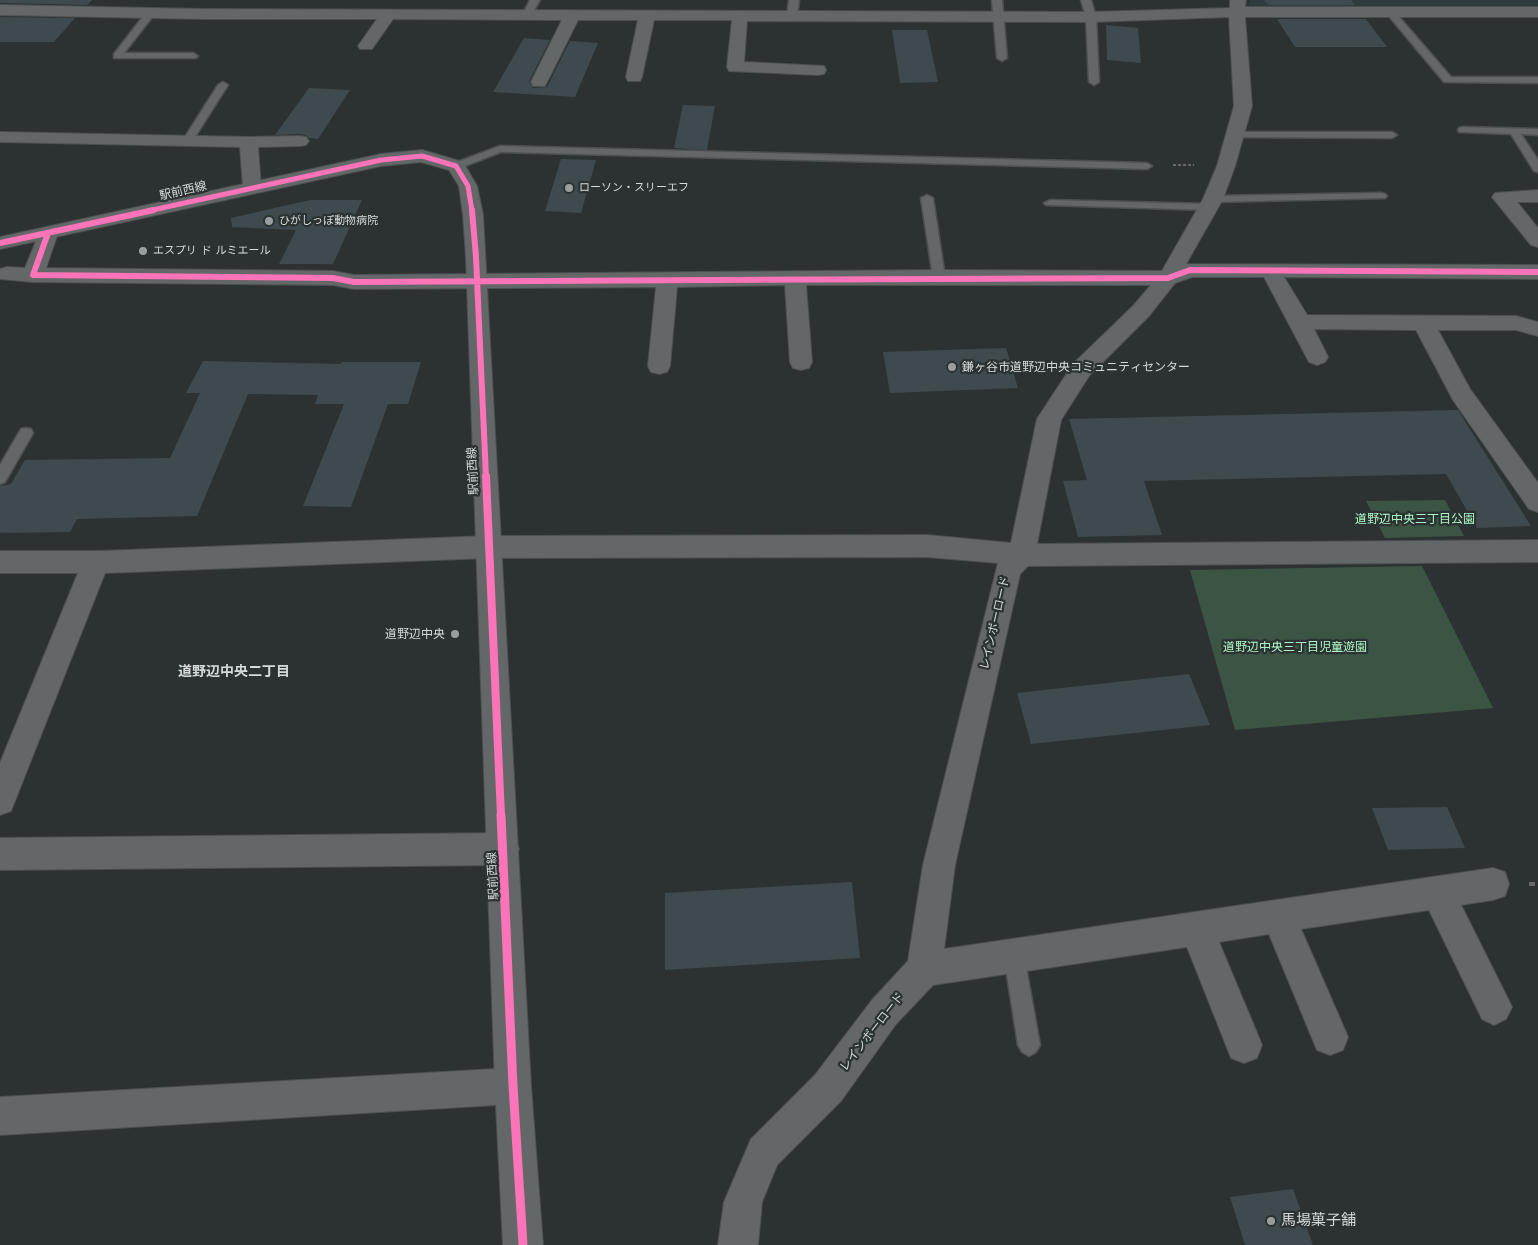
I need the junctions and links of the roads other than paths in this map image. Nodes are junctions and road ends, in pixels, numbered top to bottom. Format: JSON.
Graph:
{"nodes":[{"id":1,"x":202,"y":0,"type":"edge"},
{"id":2,"x":794,"y":0,"type":"edge"},
{"id":3,"x":916,"y":0,"type":"edge"},
{"id":4,"x":996,"y":0,"type":"edge"},
{"id":5,"x":1086,"y":0,"type":"edge"},
{"id":6,"x":294,"y":6,"type":"edge"},
{"id":7,"x":1238,"y":6,"type":"edge"},
{"id":8,"x":429,"y":7,"type":"edge"},
{"id":9,"x":531,"y":7,"type":"edge"},
{"id":10,"x":0,"y":10,"type":"edge"},
{"id":11,"x":151,"y":12,"type":"junction"},
{"id":12,"x":1538,"y":12,"type":"edge"},
{"id":13,"x":192,"y":13,"type":"junction"},
{"id":14,"x":1392,"y":13,"type":"junction"},
{"id":15,"x":389,"y":14,"type":"junction"},
{"id":16,"x":573,"y":14,"type":"junction"},
{"id":17,"x":647,"y":16,"type":"junction"},
{"id":18,"x":740,"y":16,"type":"junction"},
{"id":19,"x":792,"y":16,"type":"junction"},
{"id":20,"x":913,"y":16,"type":"junction"},
{"id":21,"x":998,"y":16,"type":"junction"},
{"id":22,"x":1091,"y":17,"type":"junction"},
{"id":23,"x":366,"y":46,"type":"dead end"},
{"id":24,"x":193,"y":56,"type":"dead end"},
{"id":25,"x":1002,"y":58,"type":"dead end"},
{"id":26,"x":818,"y":70,"type":"dead end"},
{"id":27,"x":634,"y":77,"type":"dead end"},
{"id":28,"x":1538,"y":80,"type":"edge"},
{"id":29,"x":539,"y":82,"type":"dead end"},
{"id":30,"x":1094,"y":82,"type":"dead end"},
{"id":31,"x":223,"y":85,"type":"dead end"},
{"id":32,"x":1463,"y":130,"type":"dead end"},
{"id":33,"x":1514,"y":131,"type":"junction"},
{"id":34,"x":1538,"y":132,"type":"edge"},
{"id":35,"x":1234,"y":135,"type":"junction"},
{"id":36,"x":1392,"y":135,"type":"dead end"},
{"id":37,"x":0,"y":137,"type":"edge"},
{"id":38,"x":188,"y":140,"type":"junction"},
{"id":39,"x":300,"y":141,"type":"dead end"},
{"id":40,"x":249,"y":142,"type":"junction"},
{"id":41,"x":456,"y":166,"type":"junction"},
{"id":42,"x":1148,"y":166,"type":"road end"},
{"id":43,"x":1538,"y":169,"type":"edge"},
{"id":44,"x":252,"y":187,"type":"junction"},
{"id":45,"x":1381,"y":196,"type":"dead end"},
{"id":46,"x":1538,"y":196,"type":"edge"},
{"id":47,"x":927,"y":198,"type":"dead end"},
{"id":48,"x":1050,"y":203,"type":"dead end"},
{"id":49,"x":1211,"y":203,"type":"junction"},
{"id":50,"x":48,"y":233,"type":"junction"},
{"id":51,"x":1538,"y":241,"type":"edge"},
{"id":52,"x":0,"y":243,"type":"edge"},
{"id":53,"x":1270,"y":270,"type":"junction"},
{"id":54,"x":1538,"y":272,"type":"edge"},
{"id":55,"x":7,"y":274,"type":"dead end"},
{"id":56,"x":33,"y":275,"type":"junction"},
{"id":57,"x":939,"y":277,"type":"junction"},
{"id":58,"x":1168,"y":278,"type":"junction"},
{"id":59,"x":796,"y":279,"type":"junction"},
{"id":60,"x":667,"y":280,"type":"junction"},
{"id":61,"x":476,"y":282,"type":"junction"},
{"id":62,"x":1300,"y":322,"type":"junction"},
{"id":63,"x":1423,"y":322,"type":"junction"},
{"id":64,"x":1538,"y":329,"type":"edge"},
{"id":65,"x":1318,"y":358,"type":"dead end"},
{"id":66,"x":801,"y":362,"type":"dead end"},
{"id":67,"x":658,"y":366,"type":"dead end"},
{"id":68,"x":26,"y":433,"type":"dead end"},
{"id":69,"x":0,"y":478,"type":"edge"},
{"id":70,"x":1537,"y":499,"type":"edge"},
{"id":71,"x":488,"y":547,"type":"junction"},
{"id":72,"x":1538,"y":551,"type":"edge"},
{"id":73,"x":1022,"y":555,"type":"junction"},
{"id":74,"x":0,"y":562,"type":"edge"},
{"id":75,"x":96,"y":562,"type":"junction"},
{"id":76,"x":0,"y":800,"type":"edge"},
{"id":77,"x":503,"y":849,"type":"junction"},
{"id":78,"x":0,"y":854,"type":"edge"},
{"id":79,"x":1492,"y":884,"type":"dead end"},
{"id":80,"x":1437,"y":892,"type":"junction"},
{"id":81,"x":1278,"y":916,"type":"junction"},
{"id":82,"x":1196,"y":928,"type":"junction"},
{"id":83,"x":1014,"y":956,"type":"junction"},
{"id":84,"x":924,"y":969,"type":"junction"},
{"id":85,"x":1494,"y":1007,"type":"dead end"},
{"id":86,"x":1330,"y":1037,"type":"dead end"},
{"id":87,"x":1029,"y":1044,"type":"dead end"},
{"id":88,"x":1244,"y":1045,"type":"dead end"},
{"id":89,"x":514,"y":1086,"type":"junction"},
{"id":90,"x":0,"y":1116,"type":"edge"},
{"id":91,"x":523,"y":1245,"type":"edge"},
{"id":92,"x":738,"y":1245,"type":"edge"}],
"edges":[{"from":1,"to":13,"type":"street"},
{"from":2,"to":19,"type":"lane"},
{"from":3,"to":20,"type":"street"},
{"from":4,"to":21,"type":"lane"},
{"from":5,"to":22,"type":"lane"},
{"from":6,"to":13,"type":"street"},
{"from":6,"to":15,"type":"street"},
{"from":7,"to":14,"type":"street"},
{"from":7,"to":22,"type":"street"},
{"from":7,"to":35,"type":"street","name":"レインボーロード"},
{"from":8,"to":9,"type":"street"},
{"from":8,"to":15,"type":"street"},
{"from":9,"to":16,"type":"street"},
{"from":10,"to":11,"type":"street"},
{"from":11,"to":13,"type":"street"},
{"from":11,"to":24,"type":"lane"},
{"from":12,"to":14,"type":"street"},
{"from":14,"to":28,"type":"lane"},
{"from":15,"to":23,"type":"street"},
{"from":16,"to":17,"type":"street"},
{"from":16,"to":29,"type":"street"},
{"from":17,"to":18,"type":"street"},
{"from":17,"to":27,"type":"street"},
{"from":18,"to":19,"type":"street"},
{"from":18,"to":26,"type":"street"},
{"from":19,"to":20,"type":"street"},
{"from":20,"to":21,"type":"street"},
{"from":21,"to":22,"type":"street"},
{"from":21,"to":25,"type":"lane"},
{"from":22,"to":30,"type":"lane"},
{"from":31,"to":38,"type":"lane"},
{"from":32,"to":33,"type":"lane"},
{"from":33,"to":34,"type":"lane"},
{"from":33,"to":43,"type":"lane"},
{"from":35,"to":36,"type":"lane"},
{"from":35,"to":49,"type":"street","name":"レインボーロード"},
{"from":37,"to":38,"type":"street"},
{"from":38,"to":40,"type":"street"},
{"from":39,"to":40,"type":"street"},
{"from":40,"to":44,"type":"street"},
{"from":41,"to":42,"type":"lane"},
{"from":41,"to":44,"type":"street","name":"駅前西線"},
{"from":41,"to":61,"type":"street","name":"駅前西線"},
{"from":44,"to":50,"type":"street","name":"駅前西線"},
{"from":45,"to":49,"type":"lane"},
{"from":46,"to":51,"type":"street"},
{"from":47,"to":57,"type":"lane"},
{"from":48,"to":49,"type":"lane"},
{"from":49,"to":58,"type":"street","name":"レインボーロード"},
{"from":50,"to":52,"type":"street","name":"駅前西線"},
{"from":50,"to":56,"type":"street"},
{"from":53,"to":54,"type":"street"},
{"from":53,"to":58,"type":"street"},
{"from":53,"to":62,"type":"street"},
{"from":55,"to":56,"type":"street"},
{"from":56,"to":61,"type":"street"},
{"from":57,"to":58,"type":"street"},
{"from":57,"to":59,"type":"street"},
{"from":58,"to":73,"type":"street","name":"レインボーロード"},
{"from":59,"to":60,"type":"street"},
{"from":59,"to":66,"type":"street"},
{"from":60,"to":61,"type":"street"},
{"from":60,"to":67,"type":"street"},
{"from":61,"to":71,"type":"street","name":"駅前西線"},
{"from":62,"to":63,"type":"street"},
{"from":62,"to":65,"type":"street"},
{"from":63,"to":64,"type":"street"},
{"from":63,"to":70,"type":"street"},
{"from":68,"to":69,"type":"lane"},
{"from":71,"to":73,"type":"street"},
{"from":71,"to":75,"type":"street"},
{"from":71,"to":77,"type":"street","name":"駅前西線"},
{"from":72,"to":73,"type":"street"},
{"from":73,"to":84,"type":"street","name":"レインボーロード"},
{"from":74,"to":75,"type":"street"},
{"from":75,"to":76,"type":"street"},
{"from":77,"to":78,"type":"street"},
{"from":77,"to":89,"type":"street","name":"駅前西線"},
{"from":79,"to":80,"type":"street"},
{"from":80,"to":81,"type":"street"},
{"from":80,"to":85,"type":"street"},
{"from":81,"to":82,"type":"street"},
{"from":81,"to":86,"type":"street"},
{"from":82,"to":83,"type":"street"},
{"from":82,"to":88,"type":"street"},
{"from":83,"to":84,"type":"street"},
{"from":83,"to":87,"type":"lane"},
{"from":84,"to":92,"type":"street","name":"レインボーロード"},
{"from":89,"to":90,"type":"street"},
{"from":89,"to":91,"type":"street","name":"駅前西線"}]}
